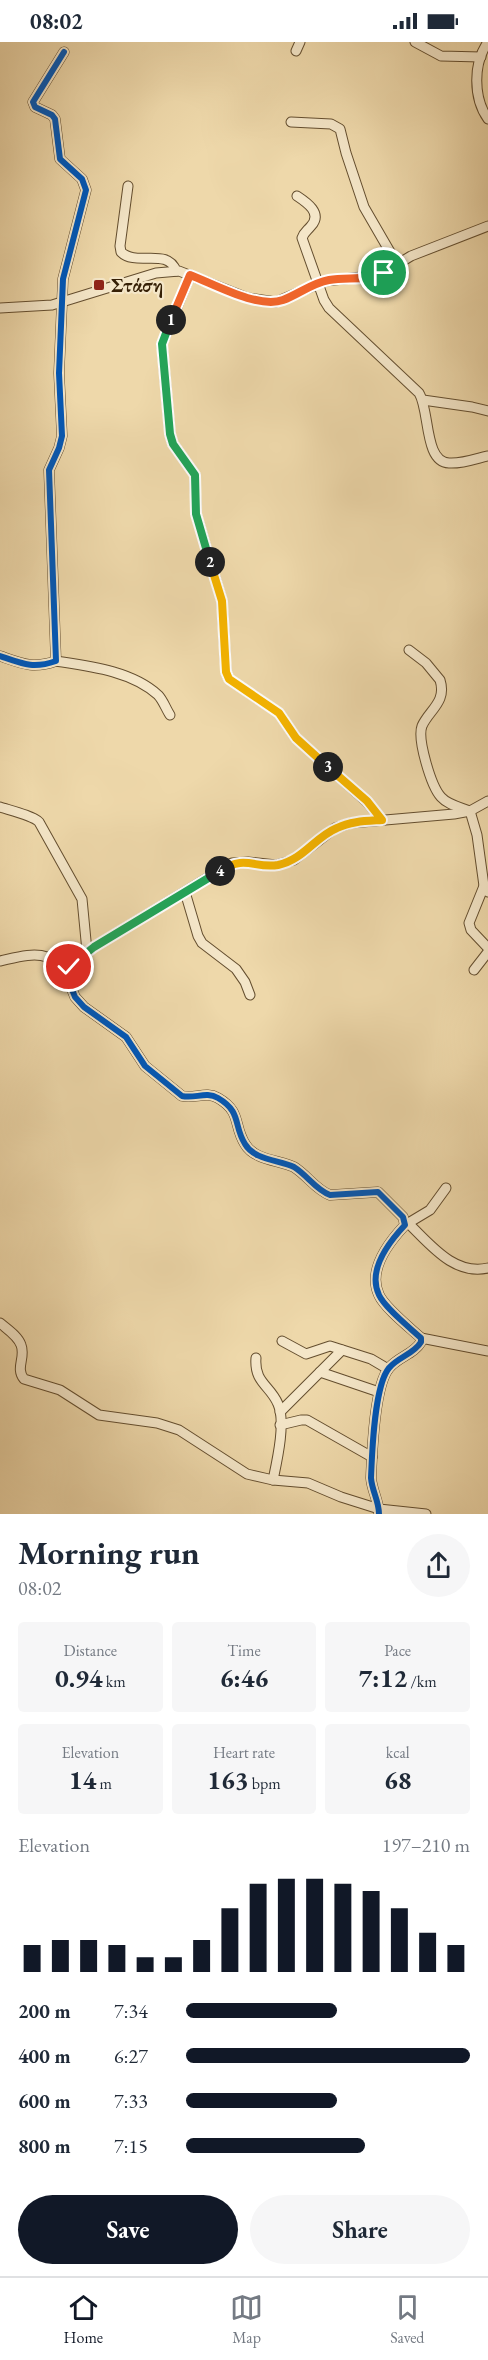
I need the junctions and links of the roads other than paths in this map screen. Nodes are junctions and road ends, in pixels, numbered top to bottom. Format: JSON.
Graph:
{"nodes":[{"id":1,"x":415,"y":42,"type":"edge"},
{"id":2,"x":488,"y":42,"type":"edge"},
{"id":3,"x":64,"y":52,"type":"dead end"},
{"id":4,"x":481,"y":57,"type":"junction"},
{"id":5,"x":488,"y":119,"type":"edge"},
{"id":6,"x":291,"y":122,"type":"dead end"},
{"id":7,"x":128,"y":186,"type":"dead end"},
{"id":8,"x":297,"y":196,"type":"dead end"},
{"id":9,"x":488,"y":226,"type":"edge"},
{"id":10,"x":397,"y":264,"type":"junction"},
{"id":11,"x":176,"y":271,"type":"junction"},
{"id":12,"x":190,"y":275,"type":"junction"},
{"id":13,"x":318,"y":283,"type":"junction"},
{"id":14,"x":62,"y":302,"type":"junction"},
{"id":15,"x":0,"y":308,"type":"edge"},
{"id":16,"x":423,"y":400,"type":"junction"},
{"id":17,"x":488,"y":411,"type":"edge"},
{"id":18,"x":487,"y":456,"type":"edge"},
{"id":19,"x":409,"y":650,"type":"dead end"},
{"id":20,"x":0,"y":656,"type":"edge"},
{"id":21,"x":56,"y":660,"type":"junction"},
{"id":22,"x":170,"y":715,"type":"dead end"},
{"id":23,"x":488,"y":801,"type":"edge"},
{"id":24,"x":0,"y":807,"type":"edge"},
{"id":25,"x":470,"y":811,"type":"junction"},
{"id":26,"x":382,"y":820,"type":"junction"},
{"id":27,"x":486,"y":889,"type":"edge"},
{"id":28,"x":184,"y":892,"type":"junction"},
{"id":29,"x":488,"y":950,"type":"edge"},
{"id":30,"x":87,"y":951,"type":"junction"},
{"id":31,"x":0,"y":961,"type":"edge"},
{"id":32,"x":63,"y":967,"type":"junction"},
{"id":33,"x":474,"y":970,"type":"dead end"},
{"id":34,"x":250,"y":996,"type":"dead end"},
{"id":35,"x":446,"y":1188,"type":"dead end"},
{"id":36,"x":406,"y":1224,"type":"junction"},
{"id":37,"x":488,"y":1268,"type":"edge"},
{"id":38,"x":0,"y":1323,"type":"edge"},
{"id":39,"x":421,"y":1338,"type":"junction"},
{"id":40,"x":282,"y":1341,"type":"dead end"},
{"id":41,"x":342,"y":1350,"type":"junction"},
{"id":42,"x":488,"y":1351,"type":"edge"},
{"id":43,"x":256,"y":1358,"type":"dead end"},
{"id":44,"x":388,"y":1369,"type":"junction"},
{"id":45,"x":320,"y":1372,"type":"junction"},
{"id":46,"x":379,"y":1392,"type":"junction"},
{"id":47,"x":280,"y":1412,"type":"junction"},
{"id":48,"x":280,"y":1425,"type":"junction"},
{"id":49,"x":372,"y":1457,"type":"junction"},
{"id":50,"x":273,"y":1480,"type":"junction"},
{"id":51,"x":379,"y":1511,"type":"edge"},
{"id":52,"x":426,"y":1514,"type":"edge"}],
"edges":[{"from":1,"to":4,"type":"street"},
{"from":2,"to":4,"type":"street"},
{"from":3,"to":14,"type":"street"},
{"from":4,"to":5,"type":"street"},
{"from":6,"to":10,"type":"street"},
{"from":7,"to":11,"type":"street"},
{"from":8,"to":13,"type":"street"},
{"from":9,"to":10,"type":"street"},
{"from":10,"to":13,"type":"street"},
{"from":11,"to":12,"type":"street"},
{"from":11,"to":14,"type":"street"},
{"from":12,"to":13,"type":"street"},
{"from":12,"to":26,"type":"street"},
{"from":13,"to":16,"type":"street"},
{"from":14,"to":15,"type":"street"},
{"from":14,"to":21,"type":"street"},
{"from":16,"to":17,"type":"street"},
{"from":16,"to":18,"type":"street"},
{"from":19,"to":25,"type":"street"},
{"from":20,"to":21,"type":"street"},
{"from":21,"to":22,"type":"street"},
{"from":23,"to":25,"type":"street"},
{"from":24,"to":30,"type":"street"},
{"from":25,"to":26,"type":"street"},
{"from":25,"to":27,"type":"street"},
{"from":26,"to":28,"type":"street"},
{"from":27,"to":29,"type":"street"},
{"from":28,"to":30,"type":"street"},
{"from":28,"to":34,"type":"street"},
{"from":29,"to":33,"type":"street"},
{"from":30,"to":32,"type":"street"},
{"from":31,"to":32,"type":"street"},
{"from":32,"to":36,"type":"street"},
{"from":35,"to":36,"type":"street"},
{"from":36,"to":37,"type":"street"},
{"from":36,"to":39,"type":"street"},
{"from":38,"to":50,"type":"street"},
{"from":39,"to":42,"type":"street"},
{"from":39,"to":44,"type":"street"},
{"from":40,"to":41,"type":"street"},
{"from":41,"to":44,"type":"street"},
{"from":41,"to":45,"type":"street"},
{"from":43,"to":47,"type":"street"},
{"from":44,"to":46,"type":"street"},
{"from":45,"to":46,"type":"street"},
{"from":45,"to":47,"type":"street"},
{"from":46,"to":49,"type":"street"},
{"from":47,"to":48,"type":"street"},
{"from":48,"to":49,"type":"street"},
{"from":48,"to":50,"type":"street"},
{"from":49,"to":51,"type":"street"},
{"from":50,"to":51,"type":"street"},
{"from":51,"to":52,"type":"street"}]}
